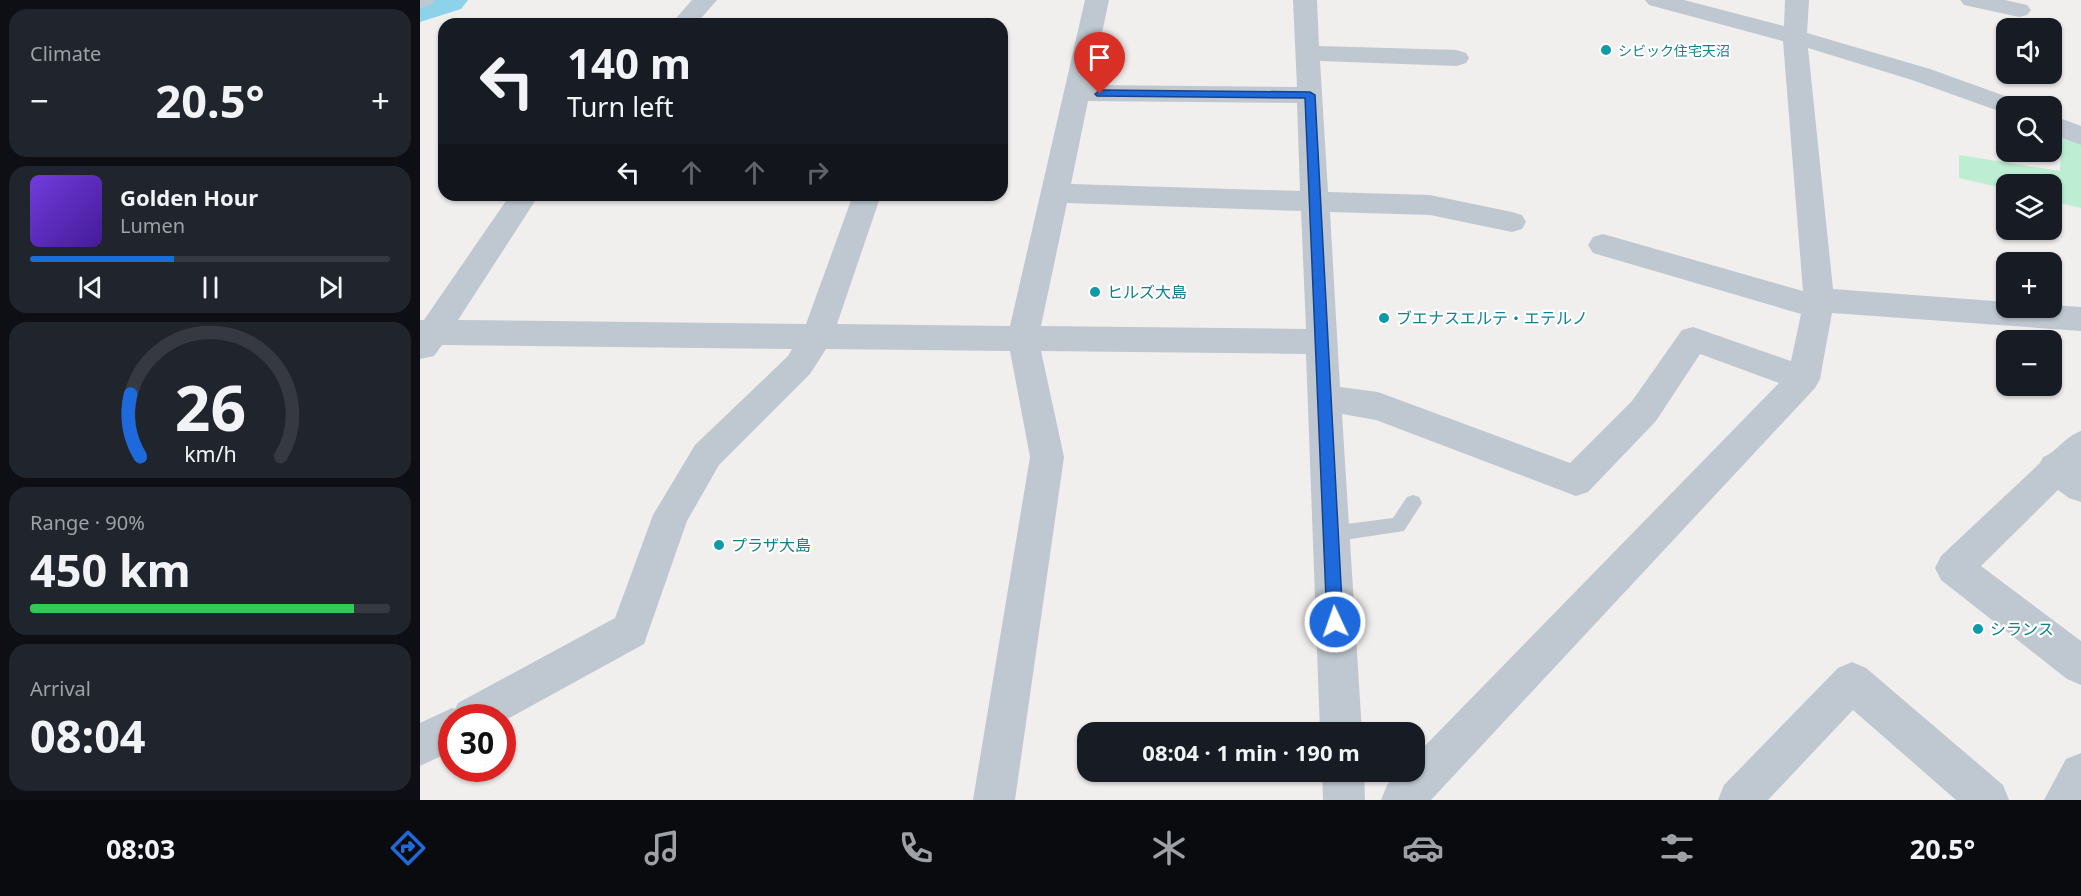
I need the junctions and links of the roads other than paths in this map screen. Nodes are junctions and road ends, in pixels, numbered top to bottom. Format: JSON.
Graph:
{"nodes":[{"id":1,"x":705,"y":0,"type":"edge"},
{"id":2,"x":1097,"y":0,"type":"edge"},
{"id":3,"x":1305,"y":0,"type":"edge"},
{"id":4,"x":1657,"y":0,"type":"edge"},
{"id":5,"x":1797,"y":0,"type":"edge"},
{"id":6,"x":1972,"y":0,"type":"edge"},
{"id":7,"x":2019,"y":13,"type":"edge"},
{"id":8,"x":688,"y":18,"type":"edge"},
{"id":9,"x":1795,"y":36,"type":"junction"},
{"id":10,"x":1308,"y":53,"type":"junction"},
{"id":11,"x":1457,"y":58,"type":"dead end"},
{"id":12,"x":1077,"y":93,"type":"junction"},
{"id":13,"x":1310,"y":95,"type":"junction"},
{"id":14,"x":1996,"y":102,"type":"edge"},
{"id":15,"x":2062,"y":128,"type":"edge"},
{"id":16,"x":2081,"y":136,"type":"edge"},
{"id":17,"x":1055,"y":193,"type":"junction"},
{"id":18,"x":521,"y":201,"type":"edge"},
{"id":19,"x":865,"y":201,"type":"edge"},
{"id":20,"x":1315,"y":202,"type":"junction"},
{"id":21,"x":1512,"y":222,"type":"dead end"},
{"id":22,"x":1604,"y":245,"type":"dead end"},
{"id":23,"x":1819,"y":304,"type":"junction"},
{"id":24,"x":2081,"y":319,"type":"edge"},
{"id":25,"x":817,"y":337,"type":"junction"},
{"id":26,"x":424,"y":339,"type":"edge"},
{"id":27,"x":1023,"y":339,"type":"junction"},
{"id":28,"x":1322,"y":342,"type":"junction"},
{"id":29,"x":1804,"y":379,"type":"junction"},
{"id":30,"x":1323,"y":398,"type":"junction"},
{"id":31,"x":2072,"y":467,"type":"edge"},
{"id":32,"x":1413,"y":503,"type":"dead end"},
{"id":33,"x":1331,"y":534,"type":"junction"},
{"id":34,"x":2081,"y":665,"type":"edge"},
{"id":35,"x":496,"y":704,"type":"edge"},
{"id":36,"x":1340,"y":722,"type":"edge"},
{"id":37,"x":438,"y":735,"type":"edge"},
{"id":38,"x":420,"y":745,"type":"edge"},
{"id":39,"x":2081,"y":774,"type":"edge"},
{"id":40,"x":1343,"y":782,"type":"edge"},
{"id":41,"x":994,"y":800,"type":"edge"},
{"id":42,"x":1344,"y":800,"type":"edge"},
{"id":43,"x":1402,"y":800,"type":"edge"},
{"id":44,"x":1738,"y":800,"type":"edge"},
{"id":45,"x":1988,"y":800,"type":"edge"},
{"id":46,"x":2066,"y":800,"type":"edge"}],
"edges":[{"from":1,"to":8,"type":"street"},
{"from":2,"to":12,"type":"street"},
{"from":3,"to":10,"type":"street"},
{"from":4,"to":9,"type":"street"},
{"from":5,"to":9,"type":"street"},
{"from":6,"to":7,"type":"street"},
{"from":9,"to":14,"type":"street"},
{"from":9,"to":23,"type":"street"},
{"from":10,"to":11,"type":"street"},
{"from":10,"to":13,"type":"street"},
{"from":12,"to":13,"type":"street"},
{"from":12,"to":17,"type":"street"},
{"from":13,"to":20,"type":"street"},
{"from":15,"to":16,"type":"street"},
{"from":17,"to":20,"type":"street"},
{"from":17,"to":27,"type":"street"},
{"from":18,"to":26,"type":"street"},
{"from":19,"to":25,"type":"street"},
{"from":20,"to":21,"type":"street"},
{"from":20,"to":28,"type":"street"},
{"from":22,"to":23,"type":"street"},
{"from":23,"to":24,"type":"street"},
{"from":23,"to":29,"type":"street"},
{"from":25,"to":26,"type":"street"},
{"from":25,"to":27,"type":"street"},
{"from":25,"to":35,"type":"street"},
{"from":27,"to":28,"type":"street"},
{"from":27,"to":41,"type":"street"},
{"from":28,"to":30,"type":"street"},
{"from":29,"to":30,"type":"street"},
{"from":29,"to":43,"type":"street"},
{"from":30,"to":33,"type":"street"},
{"from":31,"to":34,"type":"street"},
{"from":32,"to":33,"type":"lane"},
{"from":33,"to":36,"type":"street"},
{"from":37,"to":38,"type":"street"},
{"from":39,"to":46,"type":"street"},
{"from":40,"to":42,"type":"street"},
{"from":44,"to":45,"type":"street"}]}
